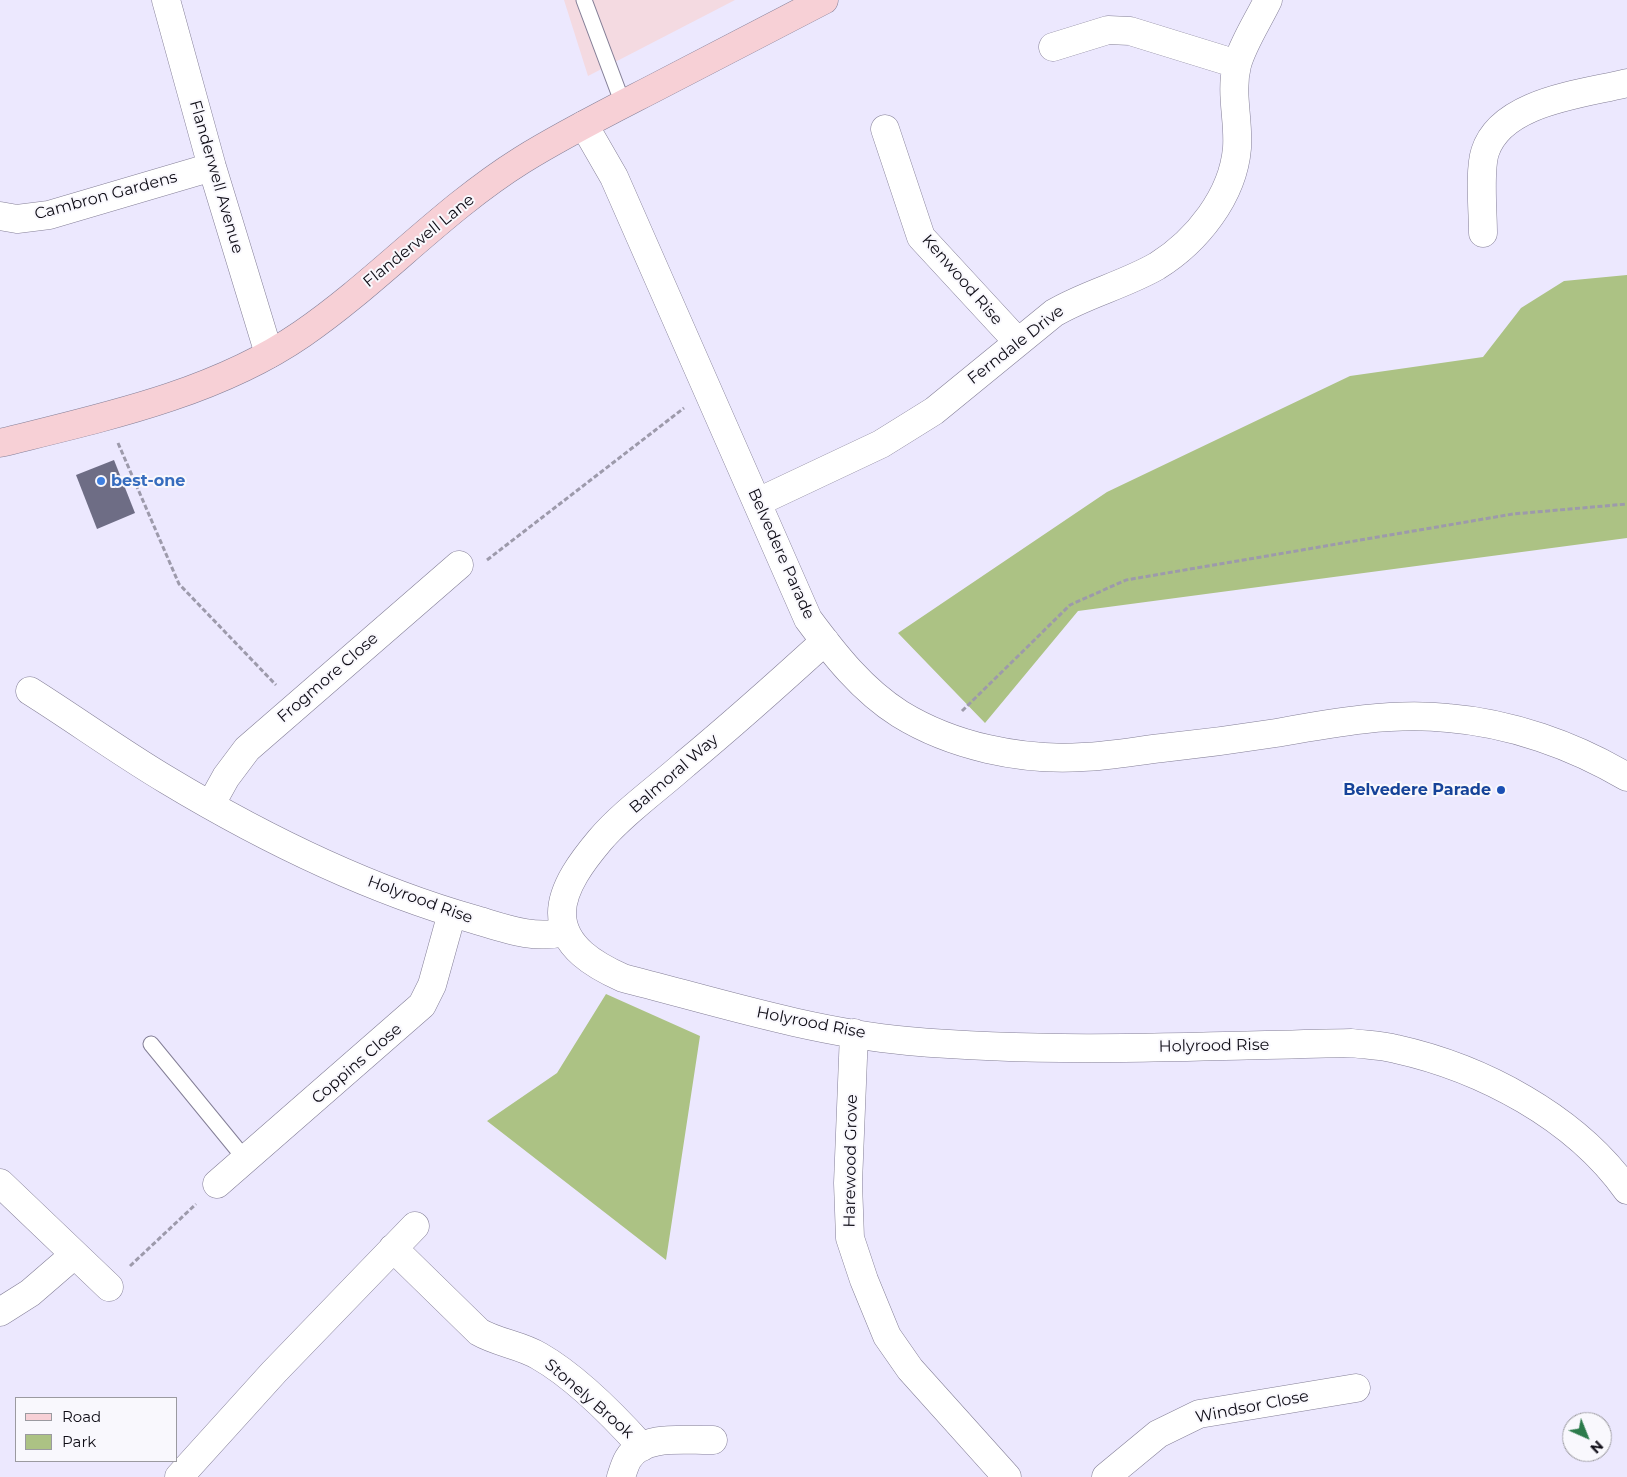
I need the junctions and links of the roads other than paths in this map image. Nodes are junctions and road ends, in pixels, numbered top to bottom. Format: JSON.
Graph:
{"nodes":[{"id":1,"x":166,"y":0,"type":"edge"},
{"id":2,"x":584,"y":0,"type":"edge"},
{"id":3,"x":824,"y":0,"type":"edge"},
{"id":4,"x":1268,"y":0,"type":"edge"},
{"id":5,"x":1053,"y":47,"type":"dead end"},
{"id":6,"x":1237,"y":64,"type":"junction"},
{"id":7,"x":1627,"y":82,"type":"edge"},
{"id":8,"x":623,"y":104,"type":"junction"},
{"id":9,"x":584,"y":125,"type":"junction"},
{"id":10,"x":885,"y":129,"type":"dead end"},
{"id":11,"x":212,"y":167,"type":"junction"},
{"id":12,"x":0,"y":216,"type":"edge"},
{"id":13,"x":1483,"y":233,"type":"dead end"},
{"id":14,"x":1018,"y":342,"type":"junction"},
{"id":15,"x":269,"y":354,"type":"junction"},
{"id":16,"x":0,"y":443,"type":"edge"},
{"id":17,"x":758,"y":502,"type":"junction"},
{"id":18,"x":459,"y":565,"type":"road end"},
{"id":19,"x":825,"y":641,"type":"junction"},
{"id":20,"x":30,"y":691,"type":"dead end"},
{"id":21,"x":1627,"y":777,"type":"edge"},
{"id":22,"x":211,"y":804,"type":"junction"},
{"id":23,"x":452,"y":913,"type":"junction"},
{"id":24,"x":565,"y":932,"type":"junction"},
{"id":25,"x":854,"y":1033,"type":"junction"},
{"id":26,"x":151,"y":1044,"type":"dead end"},
{"id":27,"x":246,"y":1160,"type":"junction"},
{"id":28,"x":0,"y":1182,"type":"edge"},
{"id":29,"x":217,"y":1184,"type":"road end"},
{"id":30,"x":1627,"y":1190,"type":"edge"},
{"id":31,"x":415,"y":1226,"type":"dead end"},
{"id":32,"x":393,"y":1248,"type":"junction"},
{"id":33,"x":74,"y":1255,"type":"junction"},
{"id":34,"x":109,"y":1287,"type":"road end"},
{"id":35,"x":0,"y":1312,"type":"edge"},
{"id":36,"x":1356,"y":1388,"type":"dead end"},
{"id":37,"x":713,"y":1440,"type":"dead end"},
{"id":38,"x":642,"y":1446,"type":"junction"},
{"id":39,"x":179,"y":1477,"type":"edge"},
{"id":40,"x":621,"y":1477,"type":"edge"},
{"id":41,"x":1007,"y":1477,"type":"edge"},
{"id":42,"x":1106,"y":1477,"type":"edge"}],
"edges":[{"from":1,"to":11,"type":"street","name":"Flanderwell Avenue"},
{"from":2,"to":8,"type":"lane"},
{"from":3,"to":8,"type":"street","name":"Flanderwell Lane"},
{"from":4,"to":6,"type":"street","name":"Ferndale Drive"},
{"from":5,"to":6,"type":"street"},
{"from":6,"to":14,"type":"street","name":"Ferndale Drive"},
{"from":7,"to":13,"type":"street"},
{"from":8,"to":9,"type":"street","name":"Flanderwell Lane"},
{"from":9,"to":15,"type":"street","name":"Flanderwell Lane"},
{"from":9,"to":17,"type":"street","name":"Belvedere Parade"},
{"from":10,"to":14,"type":"street","name":"Kenwood Rise"},
{"from":11,"to":12,"type":"street","name":"Cambron Gardens"},
{"from":11,"to":15,"type":"street","name":"Flanderwell Avenue"},
{"from":14,"to":17,"type":"street","name":"Ferndale Drive"},
{"from":15,"to":16,"type":"street","name":"Flanderwell Lane"},
{"from":17,"to":19,"type":"street","name":"Belvedere Parade"},
{"from":18,"to":22,"type":"street","name":"Frogmore Close"},
{"from":19,"to":21,"type":"street","name":"Belvedere Parade"},
{"from":19,"to":24,"type":"street","name":"Balmoral Way"},
{"from":20,"to":22,"type":"street","name":"Holyrood Rise"},
{"from":22,"to":23,"type":"street","name":"Holyrood Rise"},
{"from":23,"to":24,"type":"street","name":"Holyrood Rise"},
{"from":23,"to":27,"type":"street","name":"Coppins Close"},
{"from":24,"to":25,"type":"street","name":"Holyrood Rise"},
{"from":25,"to":30,"type":"street","name":"Holyrood Rise"},
{"from":25,"to":41,"type":"street","name":"Harewood Grove"},
{"from":26,"to":27,"type":"lane"},
{"from":27,"to":29,"type":"street","name":"Coppins Close"},
{"from":28,"to":33,"type":"street"},
{"from":31,"to":32,"type":"street"},
{"from":32,"to":38,"type":"street","name":"Stonely Brook"},
{"from":32,"to":39,"type":"street"},
{"from":33,"to":34,"type":"street"},
{"from":33,"to":35,"type":"street"},
{"from":36,"to":42,"type":"street","name":"Windsor Close"},
{"from":37,"to":38,"type":"street","name":"Stonely Brook"},
{"from":38,"to":40,"type":"street","name":"Stonely Brook"}]}
